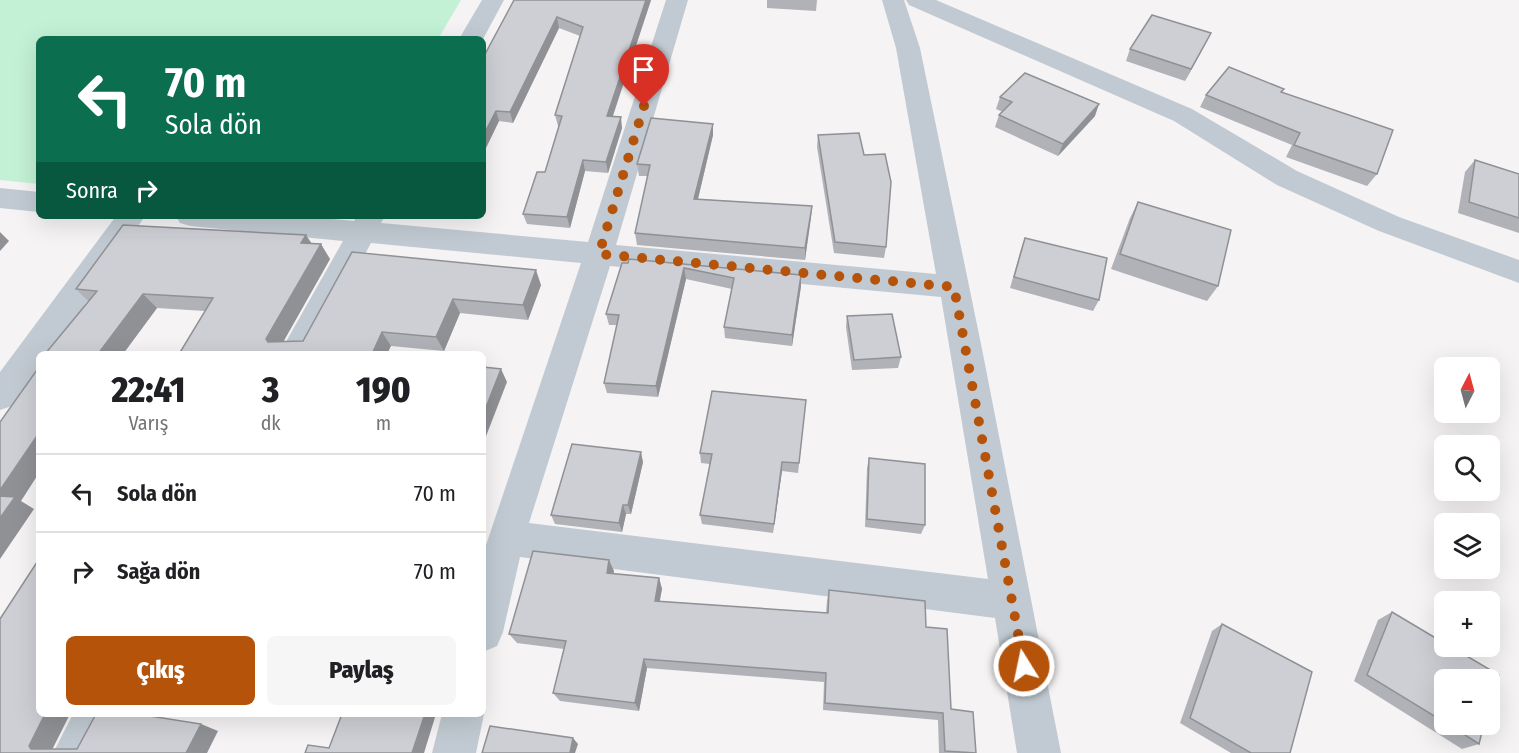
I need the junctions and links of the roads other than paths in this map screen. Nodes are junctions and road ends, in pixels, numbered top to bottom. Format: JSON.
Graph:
{"nodes":[{"id":1,"x":493,"y":0,"type":"edge"},
{"id":2,"x":677,"y":0,"type":"edge"},
{"id":3,"x":892,"y":0,"type":"edge"},
{"id":4,"x":917,"y":0,"type":"edge"},
{"id":5,"x":473,"y":36,"type":"edge"},
{"id":6,"x":0,"y":198,"type":"edge"},
{"id":7,"x":36,"y":202,"type":"edge"},
{"id":8,"x":129,"y":219,"type":"edge"},
{"id":9,"x":256,"y":219,"type":"edge"},
{"id":10,"x":367,"y":224,"type":"edge"},
{"id":11,"x":599,"y":254,"type":"junction"},
{"id":12,"x":1519,"y":272,"type":"edge"},
{"id":13,"x":954,"y":287,"type":"junction"},
{"id":14,"x":297,"y":351,"type":"edge"},
{"id":15,"x":15,"y":358,"type":"edge"},
{"id":16,"x":0,"y":396,"type":"edge"},
{"id":17,"x":506,"y":538,"type":"junction"},
{"id":18,"x":1012,"y":601,"type":"junction"},
{"id":19,"x":486,"y":620,"type":"edge"},
{"id":20,"x":94,"y":717,"type":"edge"},
{"id":21,"x":462,"y":717,"type":"edge"},
{"id":22,"x":75,"y":753,"type":"edge"},
{"id":23,"x":454,"y":753,"type":"edge"},
{"id":24,"x":1039,"y":753,"type":"edge"}],
"edges":[{"from":1,"to":5,"type":"street"},
{"from":2,"to":11,"type":"street"},
{"from":3,"to":13,"type":"street"},
{"from":4,"to":12,"type":"street"},
{"from":6,"to":7,"type":"street"},
{"from":8,"to":15,"type":"street"},
{"from":9,"to":10,"type":"street"},
{"from":10,"to":11,"type":"street"},
{"from":10,"to":14,"type":"street"},
{"from":11,"to":13,"type":"street"},
{"from":11,"to":17,"type":"street"},
{"from":13,"to":18,"type":"street"},
{"from":15,"to":16,"type":"street"},
{"from":17,"to":18,"type":"street"},
{"from":17,"to":19,"type":"street"},
{"from":18,"to":24,"type":"street"},
{"from":20,"to":22,"type":"street"},
{"from":21,"to":23,"type":"street"}]}
